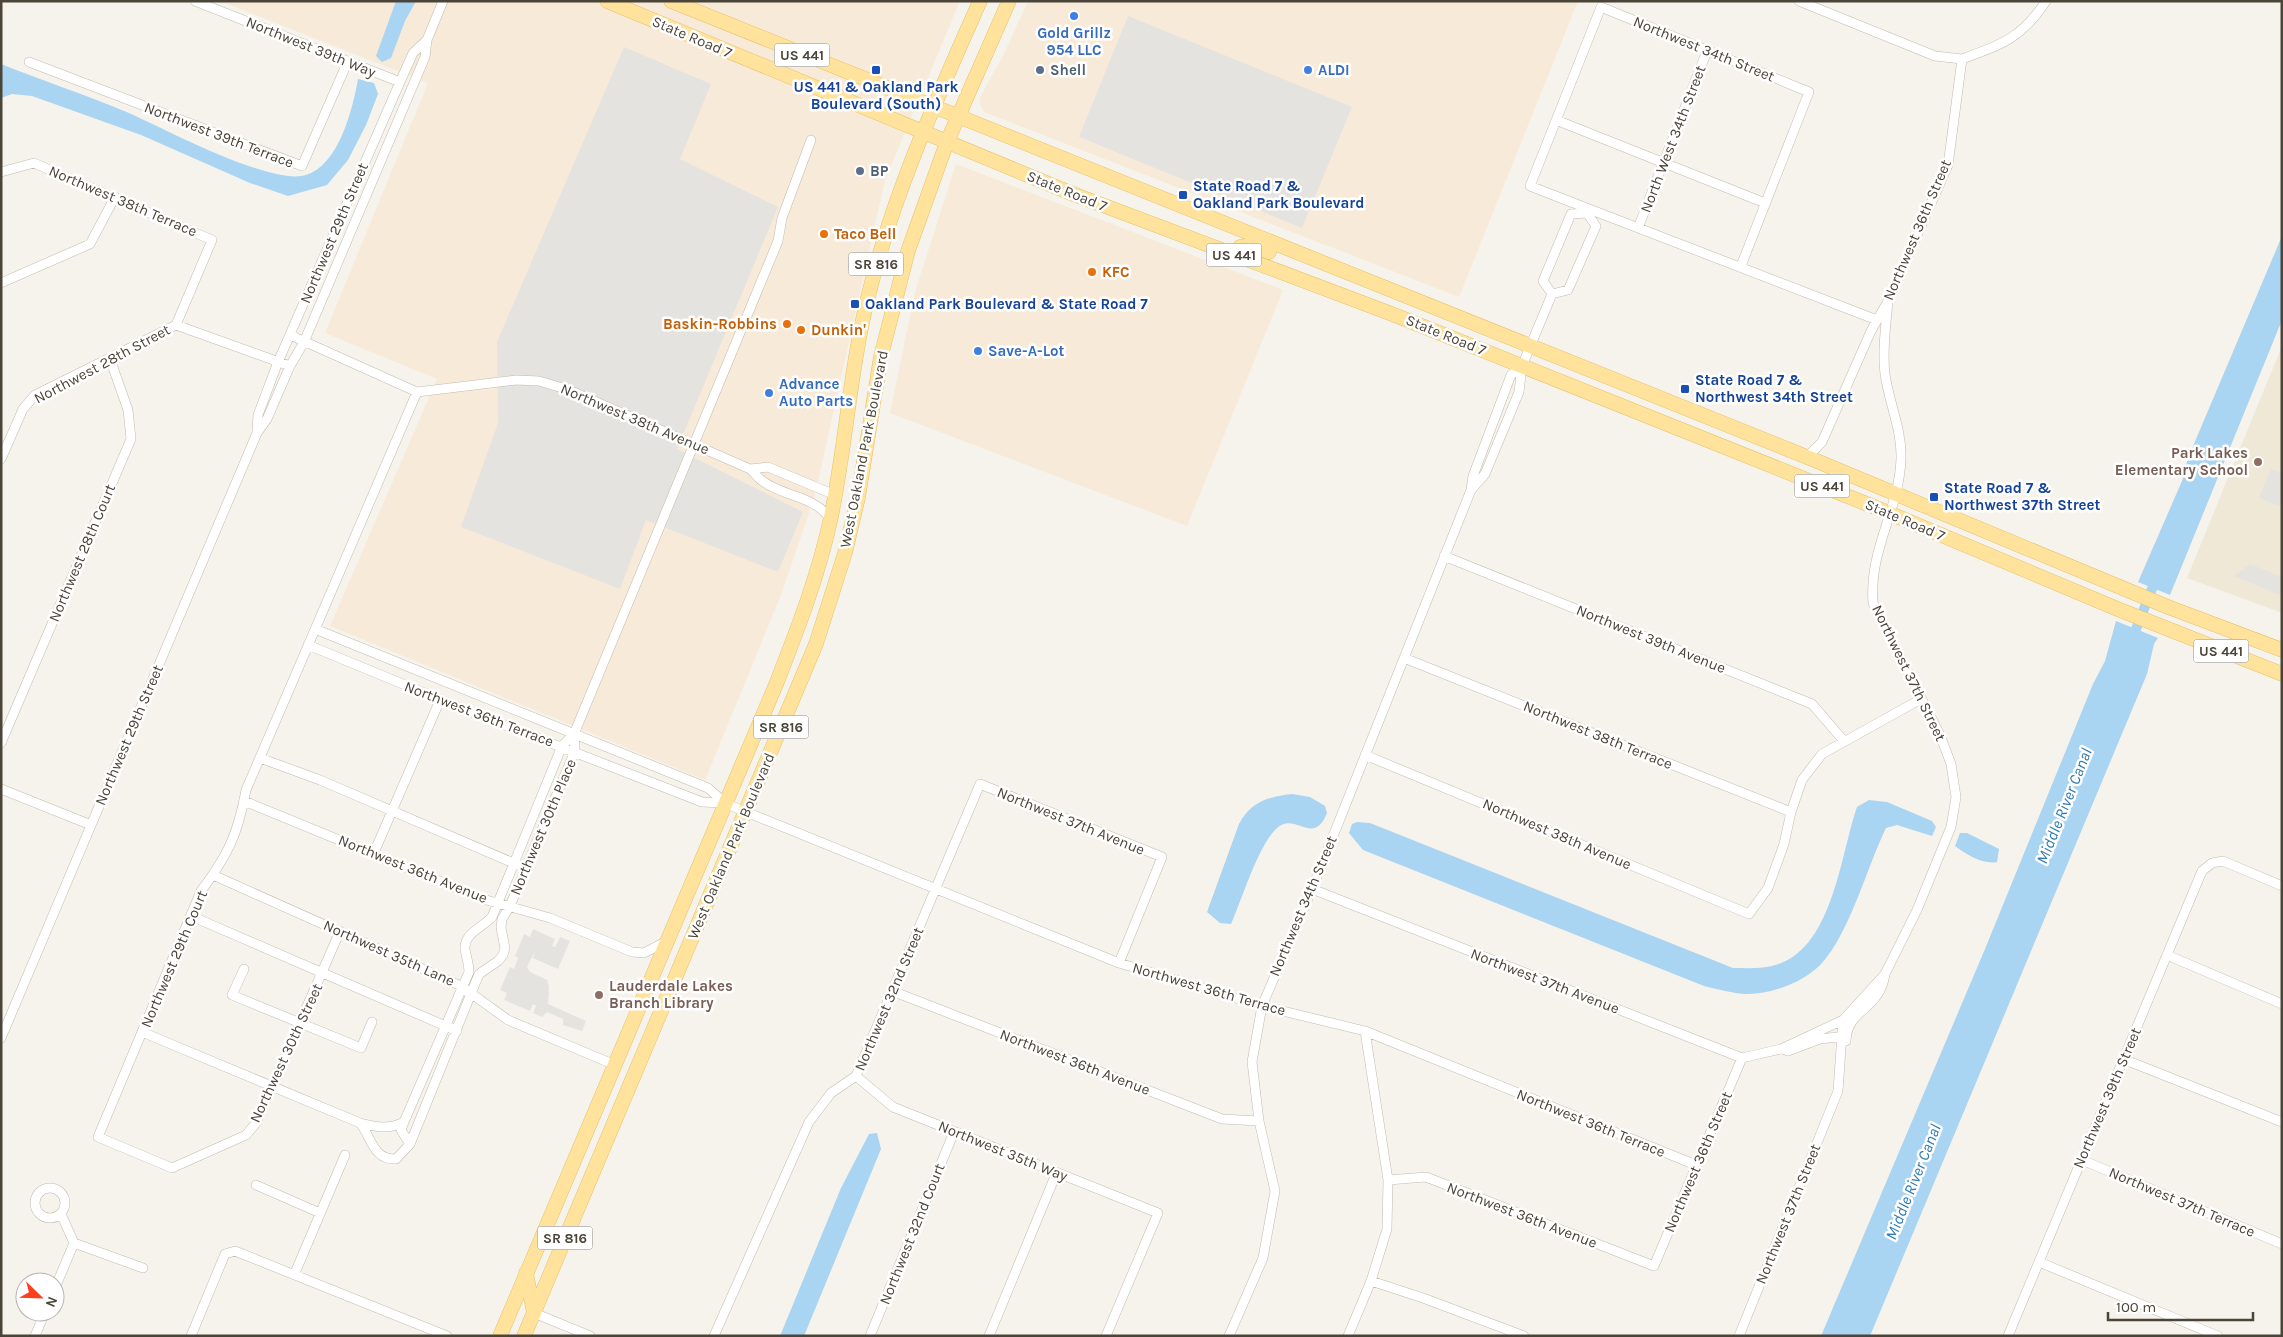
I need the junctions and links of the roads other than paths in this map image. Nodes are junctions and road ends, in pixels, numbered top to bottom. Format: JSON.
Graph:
{"nodes":[{"id":1,"x":195,"y":1,"type":"edge"},
{"id":2,"x":443,"y":1,"type":"edge"},
{"id":3,"x":608,"y":1,"type":"edge"},
{"id":4,"x":671,"y":1,"type":"edge"},
{"id":5,"x":980,"y":1,"type":"edge"},
{"id":6,"x":1009,"y":1,"type":"edge"},
{"id":7,"x":1800,"y":1,"type":"edge"},
{"id":8,"x":2046,"y":1,"type":"edge"},
{"id":9,"x":427,"y":40,"type":"junction"},
{"id":10,"x":1707,"y":51,"type":"junction"},
{"id":11,"x":1962,"y":59,"type":"junction"},
{"id":12,"x":348,"y":61,"type":"junction"},
{"id":13,"x":29,"y":62,"type":"dead end"},
{"id":14,"x":400,"y":82,"type":"junction"},
{"id":15,"x":932,"y":108,"type":"junction"},
{"id":16,"x":958,"y":118,"type":"junction"},
{"id":17,"x":1556,"y":120,"type":"junction"},
{"id":18,"x":922,"y":132,"type":"junction"},
{"id":19,"x":811,"y":140,"type":"dead end"},
{"id":20,"x":947,"y":142,"type":"junction"},
{"id":21,"x":1663,"y":163,"type":"junction"},
{"id":22,"x":1,"y":172,"type":"edge"},
{"id":23,"x":115,"y":197,"type":"junction"},
{"id":24,"x":1766,"y":203,"type":"junction"},
{"id":25,"x":1588,"y":211,"type":"junction"},
{"id":26,"x":1638,"y":228,"type":"junction"},
{"id":27,"x":212,"y":240,"type":"joint"},
{"id":28,"x":1234,"y":255,"type":"junction"},
{"id":29,"x":1741,"y":266,"type":"junction"},
{"id":30,"x":1350,"y":275,"type":"junction"},
{"id":31,"x":1,"y":283,"type":"edge"},
{"id":32,"x":1552,"y":294,"type":"junction"},
{"id":33,"x":1888,"y":302,"type":"junction"},
{"id":34,"x":1877,"y":320,"type":"junction"},
{"id":35,"x":176,"y":326,"type":"junction"},
{"id":36,"x":290,"y":335,"type":"junction"},
{"id":37,"x":304,"y":342,"type":"junction"},
{"id":38,"x":1530,"y":346,"type":"junction"},
{"id":39,"x":110,"y":359,"type":"junction"},
{"id":40,"x":278,"y":362,"type":"junction"},
{"id":41,"x":290,"y":366,"type":"junction"},
{"id":42,"x":1522,"y":366,"type":"junction"},
{"id":43,"x":417,"y":392,"type":"junction"},
{"id":44,"x":257,"y":433,"type":"junction"},
{"id":45,"x":695,"y":444,"type":"junction"},
{"id":46,"x":1807,"y":457,"type":"junction"},
{"id":47,"x":1,"y":459,"type":"edge"},
{"id":48,"x":750,"y":469,"type":"junction"},
{"id":49,"x":1896,"y":494,"type":"junction"},
{"id":50,"x":835,"y":495,"type":"junction"},
{"id":51,"x":1890,"y":514,"type":"junction"},
{"id":52,"x":830,"y":518,"type":"junction"},
{"id":53,"x":850,"y":528,"type":"junction"},
{"id":54,"x":1444,"y":556,"type":"junction"},
{"id":55,"x":315,"y":629,"type":"junction"},
{"id":56,"x":308,"y":645,"type":"junction"},
{"id":57,"x":2282,"y":650,"type":"edge"},
{"id":58,"x":1404,"y":658,"type":"junction"},
{"id":59,"x":2282,"y":674,"type":"edge"},
{"id":60,"x":1922,"y":699,"type":"junction"},
{"id":61,"x":440,"y":700,"type":"junction"},
{"id":62,"x":574,"y":734,"type":"junction"},
{"id":63,"x":1844,"y":741,"type":"junction"},
{"id":64,"x":1,"y":743,"type":"edge"},
{"id":65,"x":562,"y":746,"type":"junction"},
{"id":66,"x":575,"y":751,"type":"junction"},
{"id":67,"x":1365,"y":755,"type":"junction"},
{"id":68,"x":260,"y":758,"type":"junction"},
{"id":69,"x":980,"y":784,"type":"joint"},
{"id":70,"x":1,"y":789,"type":"edge"},
{"id":71,"x":244,"y":801,"type":"junction"},
{"id":72,"x":725,"y":803,"type":"junction"},
{"id":73,"x":390,"y":812,"type":"junction"},
{"id":74,"x":746,"y":812,"type":"junction"},
{"id":75,"x":1791,"y":812,"type":"junction"},
{"id":76,"x":91,"y":825,"type":"junction"},
{"id":77,"x":373,"y":855,"type":"junction"},
{"id":78,"x":514,"y":864,"type":"junction"},
{"id":79,"x":526,"y":868,"type":"junction"},
{"id":80,"x":213,"y":875,"type":"junction"},
{"id":81,"x":2282,"y":886,"type":"edge"},
{"id":82,"x":1312,"y":889,"type":"junction"},
{"id":83,"x":936,"y":890,"type":"junction"},
{"id":84,"x":498,"y":902,"type":"junction"},
{"id":85,"x":510,"y":906,"type":"junction"},
{"id":86,"x":191,"y":916,"type":"junction"},
{"id":87,"x":340,"y":931,"type":"junction"},
{"id":88,"x":667,"y":941,"type":"junction"},
{"id":89,"x":2167,"y":955,"type":"junction"},
{"id":90,"x":1119,"y":963,"type":"junction"},
{"id":91,"x":244,"y":969,"type":"dead end"},
{"id":92,"x":323,"y":972,"type":"junction"},
{"id":93,"x":461,"y":986,"type":"junction"},
{"id":94,"x":892,"y":991,"type":"junction"},
{"id":95,"x":472,"y":995,"type":"junction"},
{"id":96,"x":2282,"y":1004,"type":"edge"},
{"id":97,"x":1262,"y":1006,"type":"junction"},
{"id":98,"x":1848,"y":1020,"type":"junction"},
{"id":99,"x":372,"y":1022,"type":"dead end"},
{"id":100,"x":301,"y":1024,"type":"junction"},
{"id":101,"x":444,"y":1027,"type":"junction"},
{"id":102,"x":457,"y":1031,"type":"junction"},
{"id":103,"x":142,"y":1032,"type":"junction"},
{"id":104,"x":1365,"y":1032,"type":"junction"},
{"id":105,"x":1844,"y":1035,"type":"junction"},
{"id":106,"x":1,"y":1038,"type":"edge"},
{"id":107,"x":627,"y":1038,"type":"junction"},
{"id":108,"x":1781,"y":1049,"type":"junction"},
{"id":109,"x":1742,"y":1058,"type":"junction"},
{"id":110,"x":2124,"y":1059,"type":"junction"},
{"id":111,"x":615,"y":1065,"type":"junction"},
{"id":112,"x":636,"y":1073,"type":"junction"},
{"id":113,"x":856,"y":1076,"type":"junction"},
{"id":114,"x":274,"y":1087,"type":"junction"},
{"id":115,"x":627,"y":1092,"type":"junction"},
{"id":116,"x":1259,"y":1121,"type":"junction"},
{"id":117,"x":404,"y":1122,"type":"junction"},
{"id":118,"x":2282,"y":1122,"type":"edge"},
{"id":119,"x":360,"y":1123,"type":"junction"},
{"id":120,"x":954,"y":1132,"type":"junction"},
{"id":121,"x":98,"y":1137,"type":"joint"},
{"id":122,"x":410,"y":1144,"type":"junction"},
{"id":123,"x":345,"y":1155,"type":"dead end"},
{"id":124,"x":2082,"y":1160,"type":"junction"},
{"id":125,"x":1696,"y":1166,"type":"junction"},
{"id":126,"x":1056,"y":1174,"type":"junction"},
{"id":127,"x":1388,"y":1180,"type":"junction"},
{"id":128,"x":256,"y":1185,"type":"dead end"},
{"id":129,"x":320,"y":1213,"type":"junction"},
{"id":130,"x":61,"y":1214,"type":"dead end"},
{"id":131,"x":74,"y":1243,"type":"junction"},
{"id":132,"x":2282,"y":1244,"type":"edge"},
{"id":133,"x":2039,"y":1262,"type":"junction"},
{"id":134,"x":1654,"y":1266,"type":"joint"},
{"id":135,"x":143,"y":1268,"type":"dead end"},
{"id":136,"x":62,"y":1272,"type":"edge"},
{"id":137,"x":295,"y":1273,"type":"junction"},
{"id":138,"x":526,"y":1273,"type":"junction"},
{"id":139,"x":1371,"y":1282,"type":"junction"},
{"id":140,"x":534,"y":1312,"type":"junction"},
{"id":141,"x":41,"y":1322,"type":"edge"},
{"id":142,"x":35,"y":1336,"type":"edge"},
{"id":143,"x":191,"y":1336,"type":"edge"},
{"id":144,"x":447,"y":1336,"type":"edge"},
{"id":145,"x":500,"y":1336,"type":"edge"},
{"id":146,"x":524,"y":1336,"type":"edge"},
{"id":147,"x":590,"y":1336,"type":"edge"},
{"id":148,"x":714,"y":1336,"type":"edge"},
{"id":149,"x":870,"y":1336,"type":"edge"},
{"id":150,"x":989,"y":1336,"type":"edge"},
{"id":151,"x":1106,"y":1336,"type":"edge"},
{"id":152,"x":1230,"y":1336,"type":"edge"},
{"id":153,"x":1348,"y":1336,"type":"edge"},
{"id":154,"x":1524,"y":1336,"type":"edge"},
{"id":155,"x":1739,"y":1336,"type":"edge"},
{"id":156,"x":2008,"y":1336,"type":"edge"},
{"id":157,"x":2218,"y":1336,"type":"edge"}],
"edges":[{"from":1,"to":12,"type":"street","name":"Northwest 39th Way"},
{"from":2,"to":9,"type":"street","name":"Northwest 29th Street"},
{"from":3,"to":18,"type":"main road","name":"State Road 7","number":"US 441"},
{"from":4,"to":15,"type":"main road","name":"State Road 7","number":"US 441"},
{"from":5,"to":15,"type":"main road","name":"West Oakland Park Boulevard","number":"SR 816"},
{"from":6,"to":16,"type":"main road","name":"West Oakland Park Boulevard","number":"SR 816"},
{"from":7,"to":11,"type":"street"},
{"from":8,"to":11,"type":"street"},
{"from":9,"to":14,"type":"street","name":"Northwest 29th Street"},
{"from":9,"to":37,"type":"street","name":"Northwest 29th Street"},
{"from":10,"to":17,"type":"street","name":"Northwest 34th Street"},
{"from":10,"to":21,"type":"street","name":"North West 34th Street"},
{"from":10,"to":24,"type":"street","name":"Northwest 34th Street"},
{"from":11,"to":33,"type":"street","name":"Northwest 36th Street"},
{"from":12,"to":13,"type":"street","name":"Northwest 39th Terrace"},
{"from":12,"to":14,"type":"street","name":"Northwest 39th Way"},
{"from":14,"to":36,"type":"street","name":"Northwest 29th Street"},
{"from":15,"to":16,"type":"main road","name":"State Road 7","number":"US 441"},
{"from":15,"to":18,"type":"main road","name":"West Oakland Park Boulevard","number":"SR 816"},
{"from":16,"to":20,"type":"main road","name":"West Oakland Park Boulevard","number":"SR 816"},
{"from":16,"to":30,"type":"main road","name":"State Road 7","number":"US 441"},
{"from":17,"to":21,"type":"street"},
{"from":17,"to":25,"type":"street","name":"Northwest 34th Street"},
{"from":18,"to":20,"type":"main road","name":"State Road 7","number":"US 441"},
{"from":18,"to":50,"type":"main road","name":"West Oakland Park Boulevard","number":"SR 816"},
{"from":19,"to":45,"type":"street"},
{"from":20,"to":28,"type":"main road","name":"State Road 7","number":"US 441"},
{"from":20,"to":53,"type":"main road","name":"West Oakland Park Boulevard","number":"SR 816"},
{"from":21,"to":24,"type":"street"},
{"from":21,"to":26,"type":"street","name":"North West 34th Street"},
{"from":22,"to":23,"type":"street","name":"Northwest 38th Terrace"},
{"from":23,"to":27,"type":"street","name":"Northwest 38th Terrace"},
{"from":23,"to":31,"type":"street"},
{"from":24,"to":29,"type":"street","name":"Northwest 34th Street"},
{"from":25,"to":26,"type":"street","name":"Northwest 34th Street"},
{"from":25,"to":32,"type":"street"},
{"from":25,"to":32,"type":"street"},
{"from":26,"to":29,"type":"street","name":"Northwest 34th Street"},
{"from":27,"to":35,"type":"street","name":"Northwest 28th Street"},
{"from":28,"to":30,"type":"main road"},
{"from":28,"to":42,"type":"main road","name":"State Road 7","number":"US 441"},
{"from":29,"to":34,"type":"street","name":"Northwest 34th Street"},
{"from":30,"to":38,"type":"main road","name":"State Road 7","number":"US 441"},
{"from":32,"to":38,"type":"street","name":"Northwest 34th Street"},
{"from":33,"to":34,"type":"street","name":"Northwest 36th Street"},
{"from":33,"to":49,"type":"street","name":"Northwest 37th Street"},
{"from":34,"to":46,"type":"street","name":"Northwest 36th Street"},
{"from":35,"to":39,"type":"street","name":"Northwest 28th Street"},
{"from":35,"to":40,"type":"street"},
{"from":36,"to":37,"type":"street"},
{"from":36,"to":40,"type":"street","name":"Northwest 29th Street"},
{"from":37,"to":41,"type":"street","name":"Northwest 29th Street"},
{"from":37,"to":43,"type":"street"},
{"from":38,"to":42,"type":"street","name":"Northwest 34th Street"},
{"from":38,"to":46,"type":"main road","name":"State Road 7","number":"US 441"},
{"from":39,"to":47,"type":"street","name":"Northwest 28th Street"},
{"from":39,"to":64,"type":"street","name":"Northwest 28th Court"},
{"from":40,"to":41,"type":"street"},
{"from":40,"to":44,"type":"street","name":"Northwest 29th Street"},
{"from":41,"to":44,"type":"street","name":"Northwest 29th Street"},
{"from":42,"to":51,"type":"main road","name":"State Road 7","number":"US 441"},
{"from":42,"to":54,"type":"street","name":"Northwest 34th Street"},
{"from":43,"to":45,"type":"street","name":"Northwest 38th Avenue"},
{"from":43,"to":55,"type":"street"},
{"from":44,"to":76,"type":"street","name":"Northwest 29th Street"},
{"from":45,"to":48,"type":"street","name":"Northwest 38th Avenue"},
{"from":45,"to":62,"type":"street"},
{"from":46,"to":49,"type":"main road","name":"State Road 7","number":"US 441"},
{"from":48,"to":50,"type":"street","name":"Northwest 38th Avenue"},
{"from":48,"to":52,"type":"street","name":"Northwest 38th Avenue"},
{"from":49,"to":51,"type":"street","name":"Northwest 37th Street"},
{"from":49,"to":57,"type":"main road","name":"State Road 7","number":"US 441"},
{"from":50,"to":52,"type":"main road","name":"West Oakland Park Boulevard","number":"SR 816"},
{"from":50,"to":53,"type":"main road"},
{"from":51,"to":59,"type":"main road","name":"State Road 7","number":"US 441"},
{"from":51,"to":60,"type":"street","name":"Northwest 37th Street"},
{"from":52,"to":72,"type":"main road","name":"West Oakland Park Boulevard","number":"SR 816"},
{"from":53,"to":74,"type":"main road","name":"West Oakland Park Boulevard","number":"SR 816"},
{"from":54,"to":58,"type":"street","name":"Northwest 34th Street"},
{"from":54,"to":63,"type":"street","name":"Northwest 39th Avenue"},
{"from":55,"to":56,"type":"street"},
{"from":55,"to":62,"type":"street","name":"Northwest 36th Terrace"},
{"from":56,"to":61,"type":"street","name":"Northwest 36th Terrace"},
{"from":56,"to":68,"type":"street","name":"Northwest 29th Court"},
{"from":58,"to":67,"type":"street","name":"Northwest 34th Street"},
{"from":58,"to":75,"type":"street","name":"Northwest 38th Terrace"},
{"from":60,"to":63,"type":"street"},
{"from":60,"to":98,"type":"street","name":"Northwest 37th Street"},
{"from":61,"to":65,"type":"street","name":"Northwest 36th Terrace"},
{"from":61,"to":73,"type":"street"},
{"from":62,"to":65,"type":"street","name":"Northwest 30th Place"},
{"from":62,"to":66,"type":"street","name":"Northwest 30th Place"},
{"from":62,"to":72,"type":"street","name":"Northwest 36th Terrace"},
{"from":63,"to":75,"type":"street"},
{"from":65,"to":66,"type":"street","name":"Northwest 36th Terrace"},
{"from":65,"to":78,"type":"street","name":"Northwest 30th Place"},
{"from":66,"to":72,"type":"street","name":"Northwest 36th Terrace"},
{"from":66,"to":79,"type":"street","name":"Northwest 30th Place"},
{"from":67,"to":75,"type":"street","name":"Northwest 38th Avenue"},
{"from":67,"to":82,"type":"street","name":"Northwest 34th Street"},
{"from":68,"to":71,"type":"street","name":"Northwest 29th Court"},
{"from":68,"to":73,"type":"street"},
{"from":69,"to":83,"type":"street","name":"Northwest 32nd Street"},
{"from":69,"to":90,"type":"street","name":"Northwest 37th Avenue"},
{"from":70,"to":76,"type":"street"},
{"from":71,"to":77,"type":"street","name":"Northwest 36th Avenue"},
{"from":71,"to":80,"type":"street","name":"Northwest 29th Court"},
{"from":72,"to":74,"type":"street","name":"Northwest 36th Terrace"},
{"from":72,"to":88,"type":"main road","name":"West Oakland Park Boulevard","number":"SR 816"},
{"from":73,"to":77,"type":"street"},
{"from":73,"to":78,"type":"street"},
{"from":74,"to":83,"type":"street","name":"Northwest 36th Terrace"},
{"from":74,"to":112,"type":"main road","name":"West Oakland Park Boulevard","number":"SR 816"},
{"from":76,"to":106,"type":"street","name":"Northwest 29th Street"},
{"from":77,"to":84,"type":"street","name":"Northwest 36th Avenue"},
{"from":78,"to":79,"type":"street"},
{"from":78,"to":84,"type":"street","name":"Northwest 30th Place"},
{"from":79,"to":85,"type":"street","name":"Northwest 30th Place"},
{"from":80,"to":86,"type":"street","name":"Northwest 29th Court"},
{"from":80,"to":87,"type":"street","name":"Northwest 35th Lane"},
{"from":81,"to":89,"type":"street","name":"Northwest 39th Street"},
{"from":82,"to":97,"type":"street","name":"Northwest 34th Street"},
{"from":82,"to":109,"type":"street","name":"Northwest 37th Avenue"},
{"from":83,"to":90,"type":"street","name":"Northwest 36th Terrace"},
{"from":83,"to":94,"type":"street","name":"Northwest 32nd Street"},
{"from":84,"to":85,"type":"street","name":"Northwest 36th Avenue"},
{"from":84,"to":93,"type":"street","name":"Northwest 30th Place"},
{"from":85,"to":88,"type":"street","name":"Northwest 36th Avenue"},
{"from":85,"to":95,"type":"street","name":"Northwest 30th Place"},
{"from":86,"to":92,"type":"street"},
{"from":86,"to":103,"type":"street","name":"Northwest 29th Court"},
{"from":87,"to":92,"type":"street","name":"Northwest 30th Street"},
{"from":87,"to":93,"type":"street","name":"Northwest 35th Lane"},
{"from":88,"to":107,"type":"main road","name":"West Oakland Park Boulevard","number":"SR 816"},
{"from":89,"to":96,"type":"street"},
{"from":89,"to":110,"type":"street","name":"Northwest 39th Street"},
{"from":90,"to":97,"type":"street","name":"Northwest 36th Terrace"},
{"from":91,"to":100,"type":"street"},
{"from":92,"to":100,"type":"street","name":"Northwest 30th Street"},
{"from":92,"to":101,"type":"street"},
{"from":93,"to":95,"type":"street","name":"Northwest 35th Lane"},
{"from":93,"to":101,"type":"street","name":"Northwest 30th Place"},
{"from":94,"to":113,"type":"street","name":"Northwest 32nd Street"},
{"from":94,"to":116,"type":"street","name":"Northwest 36th Avenue"},
{"from":95,"to":102,"type":"street","name":"Northwest 30th Place"},
{"from":95,"to":111,"type":"street","name":"Northwest 35th Lane"},
{"from":97,"to":104,"type":"street","name":"Northwest 36th Terrace"},
{"from":97,"to":116,"type":"street","name":"Northwest 34th Street"},
{"from":98,"to":105,"type":"street","name":"Northwest 37th Street"},
{"from":98,"to":108,"type":"street"},
{"from":99,"to":100,"type":"street"},
{"from":100,"to":114,"type":"street","name":"Northwest 30th Street"},
{"from":101,"to":102,"type":"street"},
{"from":101,"to":117,"type":"street","name":"Northwest 30th Place"},
{"from":102,"to":122,"type":"street","name":"Northwest 30th Place"},
{"from":103,"to":114,"type":"street"},
{"from":103,"to":121,"type":"street","name":"Northwest 29th Court"},
{"from":104,"to":125,"type":"street","name":"Northwest 36th Terrace"},
{"from":104,"to":127,"type":"street"},
{"from":105,"to":108,"type":"street"},
{"from":105,"to":155,"type":"street","name":"Northwest 37th Street"},
{"from":107,"to":111,"type":"main road","name":"West Oakland Park Boulevard","number":"SR 816"},
{"from":107,"to":112,"type":"main road"},
{"from":108,"to":109,"type":"street"},
{"from":109,"to":125,"type":"street","name":"Northwest 36th Street"},
{"from":110,"to":118,"type":"street"},
{"from":110,"to":124,"type":"street","name":"Northwest 39th Street"},
{"from":111,"to":115,"type":"main road"},
{"from":111,"to":138,"type":"main road","name":"West Oakland Park Boulevard","number":"SR 816"},
{"from":112,"to":115,"type":"main road","name":"West Oakland Park Boulevard","number":"SR 816"},
{"from":113,"to":120,"type":"street","name":"Northwest 35th Way"},
{"from":113,"to":148,"type":"street","name":"Northwest 32nd Street"},
{"from":114,"to":119,"type":"street"},
{"from":114,"to":121,"type":"street","name":"Northwest 30th Street"},
{"from":115,"to":140,"type":"main road","name":"West Oakland Park Boulevard","number":"SR 816"},
{"from":116,"to":152,"type":"street","name":"Northwest 34th Street"},
{"from":117,"to":119,"type":"street"},
{"from":117,"to":122,"type":"street"},
{"from":119,"to":122,"type":"street","name":"Northwest 30th Place"},
{"from":120,"to":126,"type":"street","name":"Northwest 35th Way"},
{"from":120,"to":149,"type":"street","name":"Northwest 32nd Court"},
{"from":123,"to":129,"type":"street"},
{"from":124,"to":132,"type":"street","name":"Northwest 37th Terrace"},
{"from":124,"to":133,"type":"street","name":"Northwest 39th Street"},
{"from":125,"to":134,"type":"street","name":"Northwest 36th Street"},
{"from":126,"to":150,"type":"street"},
{"from":126,"to":151,"type":"street","name":"Northwest 35th Way"},
{"from":127,"to":134,"type":"street","name":"Northwest 36th Avenue"},
{"from":127,"to":139,"type":"street"},
{"from":128,"to":129,"type":"street"},
{"from":129,"to":137,"type":"street"},
{"from":130,"to":131,"type":"street"},
{"from":131,"to":135,"type":"street"},
{"from":131,"to":136,"type":"street"},
{"from":133,"to":156,"type":"street","name":"Northwest 39th Street"},
{"from":133,"to":157,"type":"street"},
{"from":137,"to":143,"type":"street"},
{"from":137,"to":144,"type":"street"},
{"from":138,"to":140,"type":"main road"},
{"from":138,"to":145,"type":"main road","name":"West Oakland Park Boulevard","number":"SR 816"},
{"from":139,"to":153,"type":"street"},
{"from":139,"to":154,"type":"street"},
{"from":140,"to":146,"type":"main road","name":"West Oakland Park Boulevard","number":"SR 816"},
{"from":140,"to":147,"type":"street"},
{"from":141,"to":142,"type":"street"}]}
